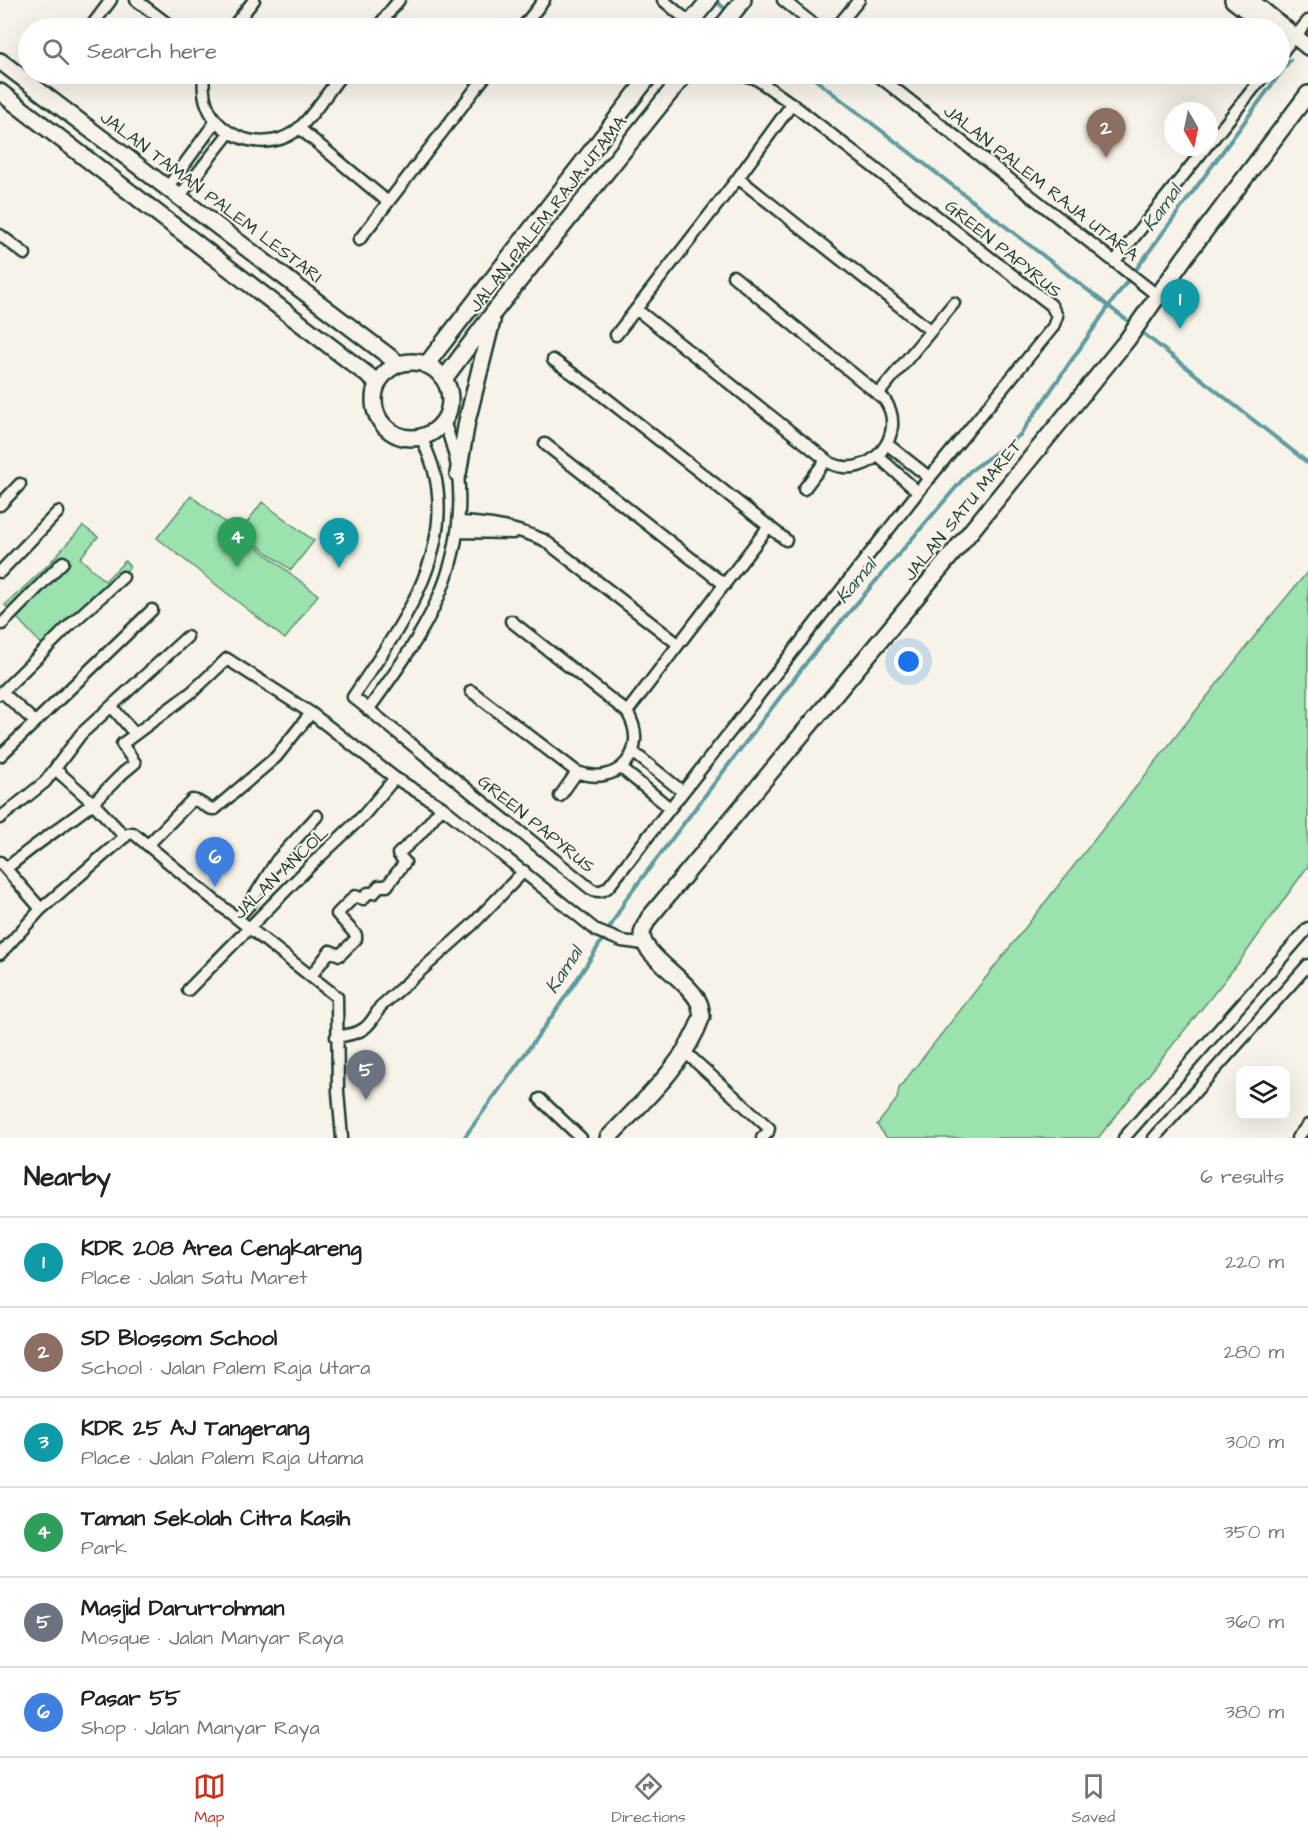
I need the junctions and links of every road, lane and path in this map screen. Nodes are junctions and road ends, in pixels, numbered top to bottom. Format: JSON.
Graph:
{"nodes":[{"id":1,"x":111,"y":0,"type":"edge"},
{"id":2,"x":136,"y":0,"type":"edge"},
{"id":3,"x":254,"y":0,"type":"edge"},
{"id":4,"x":399,"y":0,"type":"edge"},
{"id":5,"x":544,"y":0,"type":"edge"},
{"id":6,"x":663,"y":0,"type":"edge"},
{"id":7,"x":743,"y":0,"type":"edge"},
{"id":8,"x":783,"y":0,"type":"edge"},
{"id":9,"x":859,"y":0,"type":"edge"},
{"id":10,"x":1233,"y":0,"type":"edge"},
{"id":11,"x":1250,"y":0,"type":"edge"},
{"id":12,"x":708,"y":2,"type":"edge"},
{"id":13,"x":98,"y":18,"type":"edge"},
{"id":14,"x":160,"y":18,"type":"edge"},
{"id":15,"x":240,"y":18,"type":"edge"},
{"id":16,"x":385,"y":18,"type":"edge"},
{"id":17,"x":530,"y":18,"type":"edge"},
{"id":18,"x":681,"y":18,"type":"edge"},
{"id":19,"x":696,"y":18,"type":"edge"},
{"id":20,"x":729,"y":18,"type":"edge"},
{"id":21,"x":806,"y":18,"type":"edge"},
{"id":22,"x":844,"y":18,"type":"edge"},
{"id":23,"x":1256,"y":18,"type":"edge"},
{"id":24,"x":1265,"y":18,"type":"edge"},
{"id":25,"x":1308,"y":21,"type":"edge"},
{"id":26,"x":1290,"y":39,"type":"edge"},
{"id":27,"x":1290,"y":44,"type":"edge"},
{"id":28,"x":1290,"y":46,"type":"edge"},
{"id":29,"x":1308,"y":47,"type":"edge"},
{"id":30,"x":1308,"y":57,"type":"edge"},
{"id":31,"x":0,"y":61,"type":"edge"},
{"id":32,"x":18,"y":75,"type":"edge"},
{"id":33,"x":30,"y":84,"type":"edge"},
{"id":34,"x":203,"y":84,"type":"edge"},
{"id":35,"x":334,"y":84,"type":"edge"},
{"id":36,"x":479,"y":84,"type":"edge"},
{"id":37,"x":643,"y":84,"type":"edge"},
{"id":38,"x":677,"y":84,"type":"edge"},
{"id":39,"x":764,"y":84,"type":"edge"},
{"id":40,"x":889,"y":84,"type":"edge"},
{"id":41,"x":1257,"y":84,"type":"edge"},
{"id":42,"x":0,"y":92,"type":"edge"},
{"id":43,"x":1307,"y":95,"type":"edge"},
{"id":44,"x":792,"y":104,"type":"junction"},
{"id":45,"x":216,"y":121,"type":"junction"},
{"id":46,"x":299,"y":128,"type":"junction"},
{"id":47,"x":229,"y":133,"type":"junction"},
{"id":48,"x":1218,"y":133,"type":"edge"},
{"id":49,"x":1199,"y":156,"type":"edge"},
{"id":50,"x":738,"y":178,"type":"junction"},
{"id":51,"x":173,"y":193,"type":"junction"},
{"id":52,"x":388,"y":202,"type":"junction"},
{"id":53,"x":0,"y":235,"type":"edge"},
{"id":54,"x":359,"y":240,"type":"dead end"},
{"id":55,"x":25,"y":254,"type":"dead end"},
{"id":56,"x":1115,"y":261,"type":"junction"},
{"id":57,"x":733,"y":276,"type":"dead end"},
{"id":58,"x":1154,"y":293,"type":"junction"},
{"id":59,"x":954,"y":303,"type":"dead end"},
{"id":60,"x":636,"y":309,"type":"junction"},
{"id":61,"x":494,"y":312,"type":"junction"},
{"id":62,"x":931,"y":332,"type":"junction"},
{"id":63,"x":616,"y":335,"type":"dead end"},
{"id":64,"x":553,"y":360,"type":"dead end"},
{"id":65,"x":399,"y":364,"type":"junction"},
{"id":66,"x":426,"y":365,"type":"junction"},
{"id":67,"x":444,"y":379,"type":"junction"},
{"id":68,"x":378,"y":383,"type":"junction"},
{"id":69,"x":879,"y":393,"type":"junction"},
{"id":70,"x":444,"y":421,"type":"junction"},
{"id":71,"x":421,"y":437,"type":"junction"},
{"id":72,"x":545,"y":444,"type":"dead end"},
{"id":73,"x":887,"y":444,"type":"junction"},
{"id":74,"x":878,"y":456,"type":"junction"},
{"id":75,"x":826,"y":460,"type":"junction"},
{"id":76,"x":458,"y":474,"type":"junction"},
{"id":77,"x":930,"y":478,"type":"junction"},
{"id":78,"x":20,"y":484,"type":"dead end"},
{"id":79,"x":804,"y":489,"type":"dead end"},
{"id":80,"x":918,"y":492,"type":"junction"},
{"id":81,"x":0,"y":505,"type":"edge"},
{"id":82,"x":58,"y":512,"type":"dead end"},
{"id":83,"x":769,"y":526,"type":"junction"},
{"id":84,"x":458,"y":527,"type":"junction"},
{"id":85,"x":786,"y":540,"type":"dead end"},
{"id":86,"x":63,"y":562,"type":"dead end"},
{"id":87,"x":0,"y":572,"type":"edge"},
{"id":88,"x":123,"y":577,"type":"dead end"},
{"id":89,"x":725,"y":585,"type":"junction"},
{"id":90,"x":152,"y":610,"type":"dead end"},
{"id":91,"x":511,"y":621,"type":"dead end"},
{"id":92,"x":1,"y":625,"type":"edge"},
{"id":93,"x":187,"y":637,"type":"dead end"},
{"id":94,"x":678,"y":644,"type":"junction"},
{"id":95,"x":471,"y":692,"type":"dead end"},
{"id":96,"x":1,"y":693,"type":"edge"},
{"id":97,"x":112,"y":707,"type":"junction"},
{"id":98,"x":368,"y":710,"type":"junction"},
{"id":99,"x":627,"y":712,"type":"junction"},
{"id":100,"x":311,"y":713,"type":"junction"},
{"id":101,"x":34,"y":722,"type":"junction"},
{"id":102,"x":135,"y":734,"type":"junction"},
{"id":103,"x":633,"y":752,"type":"junction"},
{"id":104,"x":0,"y":756,"type":"edge"},
{"id":105,"x":621,"y":768,"type":"junction"},
{"id":106,"x":55,"y":769,"type":"junction"},
{"id":107,"x":577,"y":772,"type":"junction"},
{"id":108,"x":395,"y":778,"type":"junction"},
{"id":109,"x":684,"y":792,"type":"junction"},
{"id":110,"x":560,"y":796,"type":"dead end"},
{"id":111,"x":93,"y":803,"type":"junction"},
{"id":112,"x":442,"y":807,"type":"junction"},
{"id":113,"x":670,"y":808,"type":"junction"},
{"id":114,"x":317,"y":816,"type":"dead end"},
{"id":115,"x":0,"y":818,"type":"edge"},
{"id":116,"x":125,"y":837,"type":"junction"},
{"id":117,"x":148,"y":845,"type":"junction"},
{"id":118,"x":3,"y":865,"type":"edge"},
{"id":119,"x":524,"y":871,"type":"junction"},
{"id":120,"x":41,"y":909,"type":"junction"},
{"id":121,"x":237,"y":918,"type":"junction"},
{"id":122,"x":248,"y":927,"type":"junction"},
{"id":123,"x":1308,"y":928,"type":"edge"},
{"id":124,"x":0,"y":937,"type":"edge"},
{"id":125,"x":1299,"y":938,"type":"junction"},
{"id":126,"x":644,"y":944,"type":"junction"},
{"id":127,"x":1308,"y":946,"type":"edge"},
{"id":128,"x":3,"y":950,"type":"edge"},
{"id":129,"x":1308,"y":964,"type":"edge"},
{"id":130,"x":311,"y":976,"type":"junction"},
{"id":131,"x":188,"y":990,"type":"dead end"},
{"id":132,"x":336,"y":1037,"type":"junction"},
{"id":133,"x":685,"y":1052,"type":"junction"},
{"id":134,"x":540,"y":1099,"type":"dead end"},
{"id":135,"x":1308,"y":1125,"type":"edge"},
{"id":136,"x":766,"y":1134,"type":"edge"},
{"id":137,"x":342,"y":1138,"type":"edge"},
{"id":138,"x":581,"y":1138,"type":"edge"},
{"id":139,"x":608,"y":1138,"type":"edge"},
{"id":140,"x":1124,"y":1138,"type":"edge"},
{"id":141,"x":1154,"y":1138,"type":"edge"},
{"id":142,"x":1297,"y":1138,"type":"edge"}],
"edges":[{"from":1,"to":13,"type":"street"},
{"from":2,"to":14,"type":"street"},
{"from":3,"to":15,"type":"street"},
{"from":4,"to":16,"type":"street"},
{"from":5,"to":17,"type":"street"},
{"from":6,"to":18,"type":"street"},
{"from":7,"to":20,"type":"street"},
{"from":8,"to":21,"type":"street"},
{"from":9,"to":22,"type":"street"},
{"from":10,"to":23,"type":"street"},
{"from":11,"to":24,"type":"street"},
{"from":12,"to":19,"type":"street"},
{"from":25,"to":26,"type":"street"},
{"from":27,"to":29,"type":"street"},
{"from":28,"to":30,"type":"street"},
{"from":31,"to":32,"type":"street","name":"JALAN TAMAN PALEM LESTARI"},
{"from":33,"to":51,"type":"street","name":"JALAN TAMAN PALEM LESTARI"},
{"from":34,"to":45,"type":"street"},
{"from":35,"to":46,"type":"street"},
{"from":36,"to":52,"type":"street"},
{"from":37,"to":66,"type":"street","name":"JALAN PALEM RAJA UTAMA"},
{"from":38,"to":61,"type":"street","name":"JALAN PALEM RAJA UTAMA"},
{"from":39,"to":44,"type":"street","name":"GREEN PAPYRUS"},
{"from":40,"to":56,"type":"street","name":"JALAN PALEM RAJA UTARA"},
{"from":41,"to":48,"type":"street"},
{"from":42,"to":68,"type":"street"},
{"from":43,"to":58,"type":"street","name":"JALAN SATU MARET"},
{"from":44,"to":50,"type":"street"},
{"from":44,"to":77,"type":"street","name":"GREEN PAPYRUS"},
{"from":45,"to":47,"type":"street"},
{"from":45,"to":51,"type":"street"},
{"from":46,"to":47,"type":"street"},
{"from":46,"to":52,"type":"street"},
{"from":47,"to":51,"type":"street"},
{"from":49,"to":56,"type":"street"},
{"from":50,"to":60,"type":"street"},
{"from":50,"to":62,"type":"street"},
{"from":51,"to":65,"type":"street","name":"JALAN TAMAN PALEM LESTARI"},
{"from":52,"to":54,"type":"street"},
{"from":53,"to":55,"type":"street"},
{"from":56,"to":58,"type":"street","name":"JALAN PALEM RAJA UTARA"},
{"from":57,"to":69,"type":"street"},
{"from":58,"to":126,"type":"street","name":"JALAN SATU MARET"},
{"from":59,"to":62,"type":"street"},
{"from":60,"to":63,"type":"street"},
{"from":60,"to":75,"type":"street"},
{"from":61,"to":67,"type":"street","name":"JALAN PALEM RAJA UTAMA"},
{"from":61,"to":76,"type":"street"},
{"from":62,"to":69,"type":"street"},
{"from":64,"to":83,"type":"street"},
{"from":65,"to":66,"type":"street"},
{"from":65,"to":68,"type":"street"},
{"from":66,"to":67,"type":"street"},
{"from":67,"to":70,"type":"street"},
{"from":68,"to":71,"type":"street"},
{"from":69,"to":73,"type":"street"},
{"from":70,"to":71,"type":"street"},
{"from":70,"to":76,"type":"street"},
{"from":71,"to":98,"type":"street"},
{"from":72,"to":89,"type":"street"},
{"from":73,"to":74,"type":"street"},
{"from":73,"to":77,"type":"street"},
{"from":74,"to":75,"type":"street"},
{"from":74,"to":80,"type":"street"},
{"from":75,"to":79,"type":"street"},
{"from":76,"to":84,"type":"street"},
{"from":77,"to":80,"type":"street","name":"GREEN PAPYRUS"},
{"from":78,"to":81,"type":"street"},
{"from":80,"to":109,"type":"street","name":"GREEN PAPYRUS"},
{"from":82,"to":87,"type":"street"},
{"from":83,"to":85,"type":"street"},
{"from":83,"to":89,"type":"street"},
{"from":84,"to":94,"type":"street"},
{"from":84,"to":98,"type":"street"},
{"from":86,"to":92,"type":"street"},
{"from":88,"to":96,"type":"street"},
{"from":89,"to":94,"type":"street"},
{"from":90,"to":101,"type":"street"},
{"from":91,"to":99,"type":"street"},
{"from":93,"to":97,"type":"street"},
{"from":94,"to":99,"type":"street"},
{"from":95,"to":107,"type":"street"},
{"from":96,"to":101,"type":"street"},
{"from":97,"to":102,"type":"street"},
{"from":97,"to":106,"type":"street"},
{"from":98,"to":113,"type":"street","name":"GREEN PAPYRUS"},
{"from":99,"to":103,"type":"street"},
{"from":100,"to":102,"type":"street"},
{"from":100,"to":108,"type":"street"},
{"from":100,"to":117,"type":"street"},
{"from":101,"to":104,"type":"street"},
{"from":102,"to":111,"type":"street"},
{"from":103,"to":105,"type":"street"},
{"from":103,"to":109,"type":"street"},
{"from":105,"to":107,"type":"street"},
{"from":105,"to":113,"type":"street"},
{"from":106,"to":111,"type":"street"},
{"from":106,"to":115,"type":"street"},
{"from":107,"to":110,"type":"street","name":"GREEN PAPYRUS"},
{"from":108,"to":112,"type":"street"},
{"from":108,"to":122,"type":"street","name":"JALAN ANCOL"},
{"from":109,"to":113,"type":"street","name":"GREEN PAPYRUS"},
{"from":111,"to":116,"type":"street"},
{"from":111,"to":118,"type":"street"},
{"from":112,"to":119,"type":"street"},
{"from":112,"to":130,"type":"street"},
{"from":114,"to":121,"type":"street"},
{"from":116,"to":117,"type":"street"},
{"from":116,"to":120,"type":"street"},
{"from":117,"to":121,"type":"street"},
{"from":118,"to":120,"type":"street"},
{"from":119,"to":126,"type":"street"},
{"from":119,"to":132,"type":"street"},
{"from":120,"to":128,"type":"street"},
{"from":121,"to":122,"type":"street"},
{"from":122,"to":130,"type":"street"},
{"from":122,"to":131,"type":"street","name":"JALAN ANCOL"},
{"from":123,"to":125,"type":"street"},
{"from":124,"to":128,"type":"street"},
{"from":125,"to":127,"type":"street"},
{"from":125,"to":140,"type":"street"},
{"from":126,"to":133,"type":"street"},
{"from":129,"to":141,"type":"street"},
{"from":130,"to":132,"type":"street"},
{"from":132,"to":137,"type":"street"},
{"from":133,"to":136,"type":"street"},
{"from":133,"to":139,"type":"street"},
{"from":134,"to":138,"type":"street"},
{"from":135,"to":142,"type":"street"}]}
